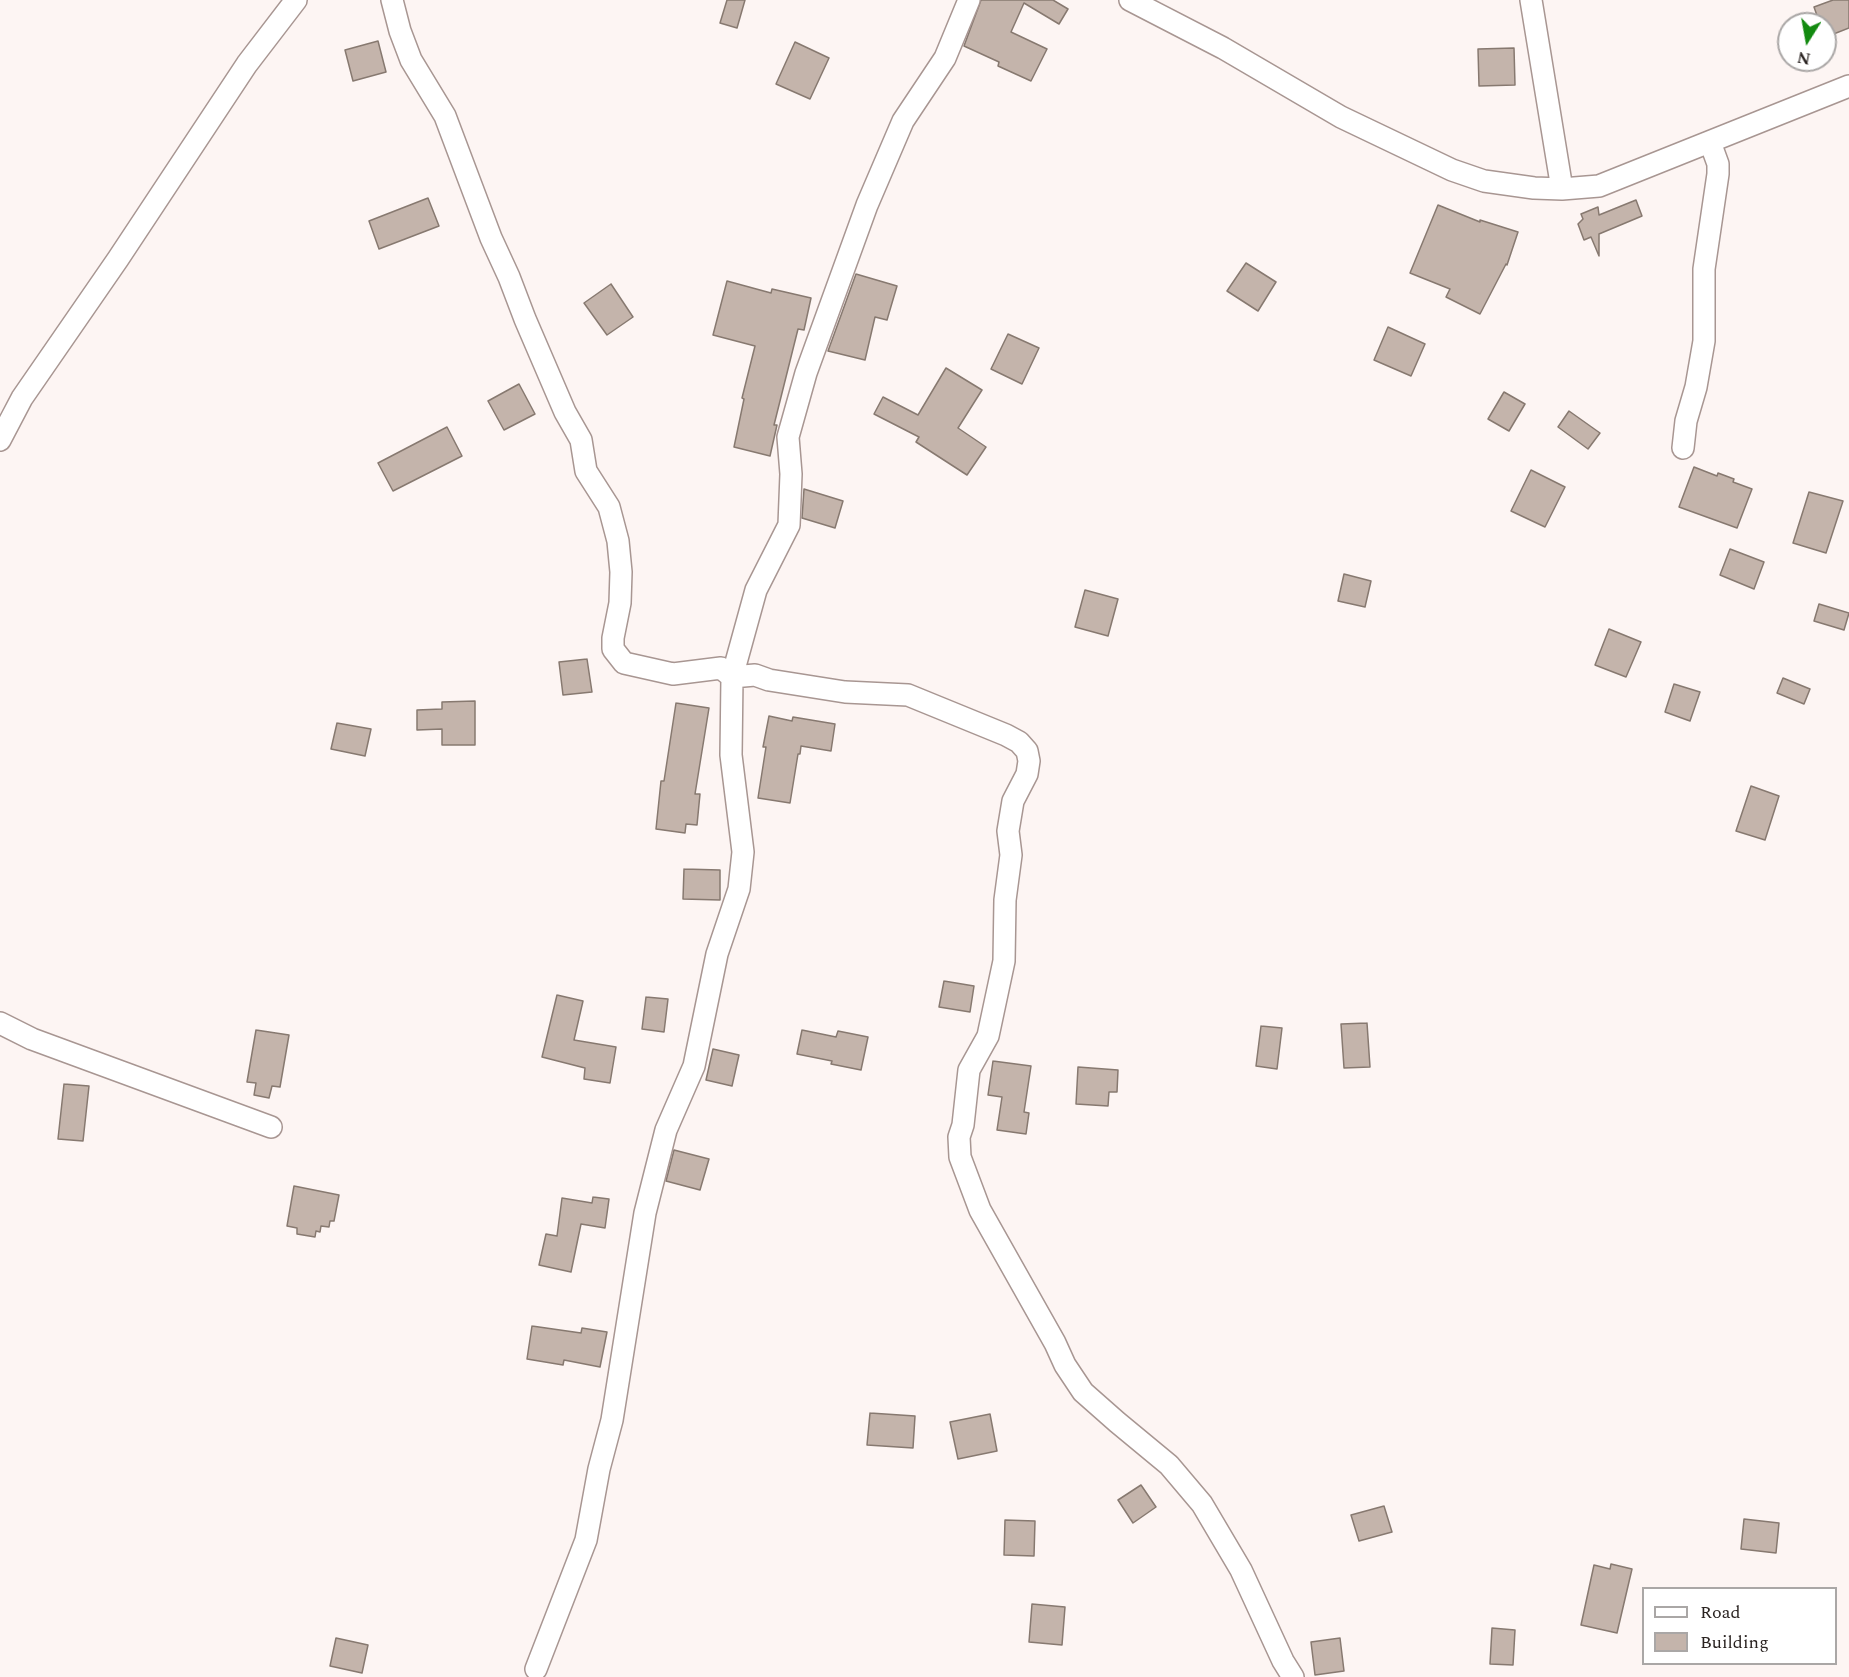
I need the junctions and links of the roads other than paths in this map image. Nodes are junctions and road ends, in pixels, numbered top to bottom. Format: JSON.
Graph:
{"nodes":[{"id":1,"x":296,"y":0,"type":"edge"},
{"id":2,"x":392,"y":0,"type":"edge"},
{"id":3,"x":969,"y":0,"type":"edge"},
{"id":4,"x":1130,"y":0,"type":"edge"},
{"id":5,"x":1531,"y":0,"type":"edge"},
{"id":6,"x":1849,"y":86,"type":"edge"},
{"id":7,"x":1710,"y":142,"type":"junction"},
{"id":8,"x":1562,"y":189,"type":"junction"},
{"id":9,"x":0,"y":440,"type":"edge"},
{"id":10,"x":1683,"y":448,"type":"dead end"},
{"id":11,"x":732,"y":677,"type":"junction"},
{"id":12,"x":0,"y":1023,"type":"edge"},
{"id":13,"x":271,"y":1127,"type":"dead end"},
{"id":14,"x":536,"y":1669,"type":"dead end"},
{"id":15,"x":1293,"y":1677,"type":"edge"}],
"edges":[{"from":1,"to":9,"type":"street"},
{"from":2,"to":11,"type":"street"},
{"from":3,"to":11,"type":"street"},
{"from":4,"to":8,"type":"street"},
{"from":5,"to":8,"type":"street"},
{"from":6,"to":7,"type":"street"},
{"from":7,"to":8,"type":"street"},
{"from":7,"to":10,"type":"street"},
{"from":11,"to":14,"type":"street"},
{"from":11,"to":15,"type":"street"},
{"from":12,"to":13,"type":"street"}]}
